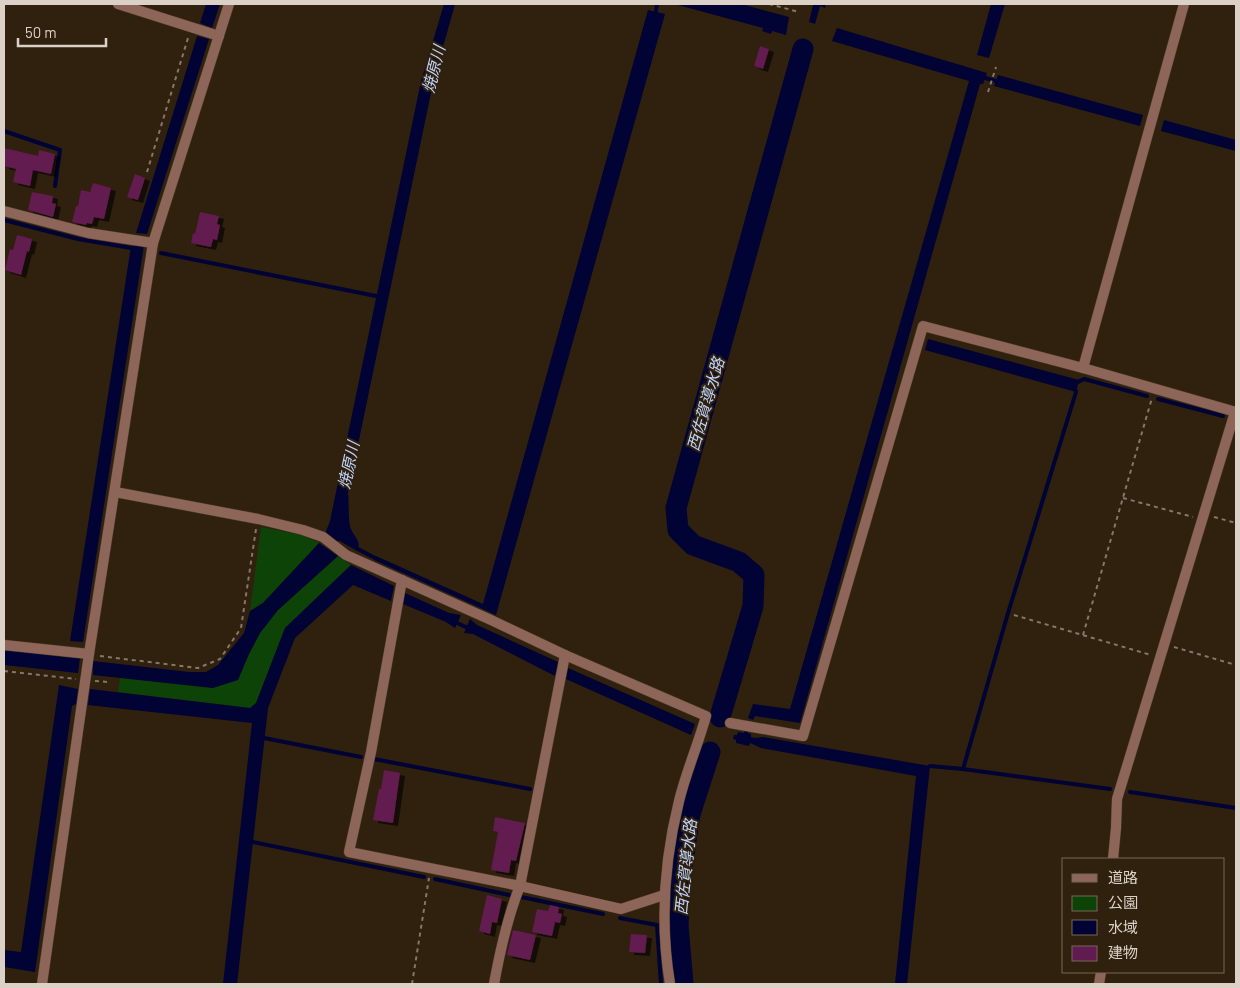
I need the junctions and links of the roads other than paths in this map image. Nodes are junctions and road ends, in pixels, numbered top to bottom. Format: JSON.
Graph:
{"nodes":[{"id":1,"x":118,"y":4,"type":"edge"},
{"id":2,"x":229,"y":4,"type":"edge"},
{"id":3,"x":1184,"y":4,"type":"edge"},
{"id":4,"x":219,"y":36,"type":"junction"},
{"id":5,"x":4,"y":211,"type":"edge"},
{"id":6,"x":153,"y":243,"type":"junction"},
{"id":7,"x":1083,"y":368,"type":"junction"},
{"id":8,"x":1235,"y":412,"type":"edge"},
{"id":9,"x":115,"y":492,"type":"junction"},
{"id":10,"x":402,"y":580,"type":"junction"},
{"id":11,"x":4,"y":645,"type":"edge"},
{"id":12,"x":89,"y":654,"type":"junction"},
{"id":13,"x":563,"y":665,"type":"junction"},
{"id":14,"x":730,"y":722,"type":"dead end"},
{"id":15,"x":1113,"y":858,"type":"edge"},
{"id":16,"x":520,"y":886,"type":"junction"},
{"id":17,"x":664,"y":895,"type":"junction"},
{"id":18,"x":42,"y":984,"type":"edge"},
{"id":19,"x":494,"y":984,"type":"edge"},
{"id":20,"x":670,"y":984,"type":"edge"}],
"edges":[{"from":1,"to":4,"type":"street"},
{"from":2,"to":4,"type":"street"},
{"from":3,"to":7,"type":"street"},
{"from":4,"to":6,"type":"street"},
{"from":5,"to":6,"type":"street"},
{"from":6,"to":9,"type":"street"},
{"from":7,"to":8,"type":"street"},
{"from":7,"to":14,"type":"street"},
{"from":8,"to":15,"type":"street"},
{"from":9,"to":10,"type":"street"},
{"from":9,"to":12,"type":"street"},
{"from":10,"to":13,"type":"street"},
{"from":10,"to":16,"type":"street"},
{"from":11,"to":12,"type":"street"},
{"from":12,"to":18,"type":"street"},
{"from":13,"to":16,"type":"street"},
{"from":13,"to":17,"type":"street"},
{"from":16,"to":17,"type":"street"},
{"from":16,"to":19,"type":"street"},
{"from":17,"to":20,"type":"street"}]}
